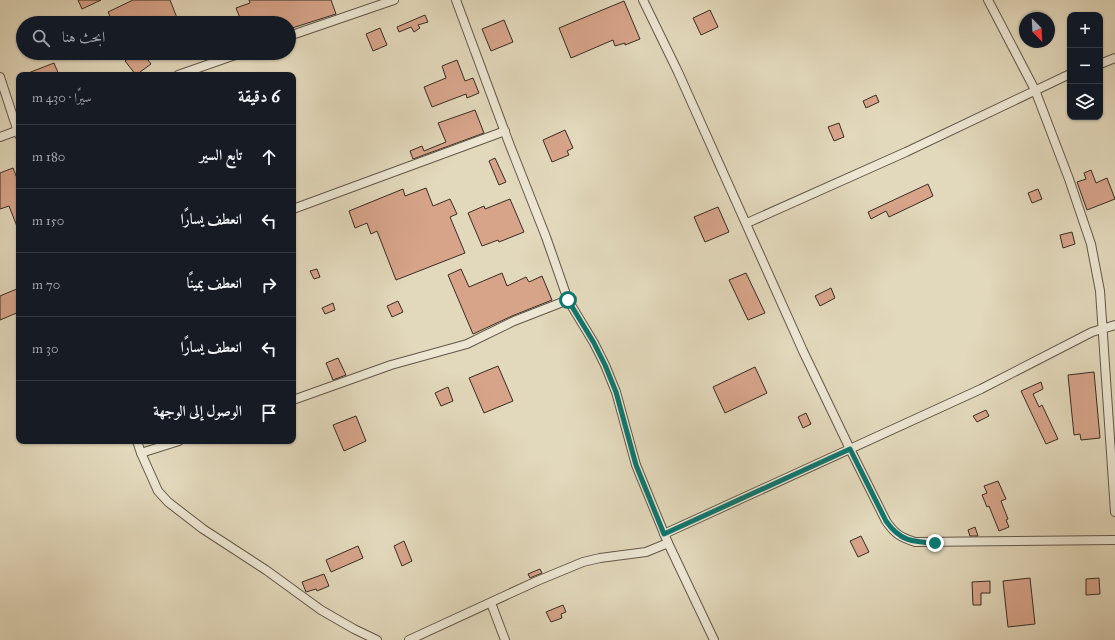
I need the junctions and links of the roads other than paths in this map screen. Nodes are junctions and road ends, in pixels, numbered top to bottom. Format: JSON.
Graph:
{"nodes":[{"id":1,"x":394,"y":0,"type":"edge"},
{"id":2,"x":456,"y":0,"type":"edge"},
{"id":3,"x":643,"y":0,"type":"edge"},
{"id":4,"x":988,"y":0,"type":"edge"},
{"id":5,"x":296,"y":34,"type":"edge"},
{"id":6,"x":1115,"y":58,"type":"edge"},
{"id":7,"x":221,"y":60,"type":"edge"},
{"id":8,"x":1103,"y":63,"type":"edge"},
{"id":9,"x":187,"y":72,"type":"edge"},
{"id":10,"x":1067,"y":75,"type":"edge"},
{"id":11,"x":0,"y":77,"type":"edge"},
{"id":12,"x":1035,"y":90,"type":"junction"},
{"id":13,"x":16,"y":126,"type":"edge"},
{"id":14,"x":505,"y":131,"type":"junction"},
{"id":15,"x":16,"y":133,"type":"edge"},
{"id":16,"x":0,"y":137,"type":"edge"},
{"id":17,"x":296,"y":208,"type":"edge"},
{"id":18,"x":747,"y":223,"type":"junction"},
{"id":19,"x":568,"y":300,"type":"junction"},
{"id":20,"x":1115,"y":324,"type":"edge"},
{"id":21,"x":1103,"y":328,"type":"junction"},
{"id":22,"x":296,"y":399,"type":"edge"},
{"id":23,"x":1112,"y":424,"type":"edge"},
{"id":24,"x":138,"y":444,"type":"edge"},
{"id":25,"x":170,"y":444,"type":"edge"},
{"id":26,"x":850,"y":449,"type":"junction"},
{"id":27,"x":141,"y":453,"type":"junction"},
{"id":28,"x":1115,"y":512,"type":"edge"},
{"id":29,"x":664,"y":534,"type":"junction"},
{"id":30,"x":1115,"y":540,"type":"edge"},
{"id":31,"x":668,"y":543,"type":"junction"},
{"id":32,"x":491,"y":603,"type":"junction"},
{"id":33,"x":378,"y":640,"type":"edge"},
{"id":34,"x":409,"y":640,"type":"edge"},
{"id":35,"x":505,"y":640,"type":"edge"},
{"id":36,"x":714,"y":640,"type":"edge"}],
"edges":[{"from":1,"to":5,"type":"street"},
{"from":2,"to":14,"type":"street"},
{"from":3,"to":18,"type":"street"},
{"from":4,"to":12,"type":"street"},
{"from":6,"to":8,"type":"street"},
{"from":7,"to":9,"type":"street"},
{"from":10,"to":12,"type":"street"},
{"from":11,"to":13,"type":"street"},
{"from":12,"to":18,"type":"street"},
{"from":12,"to":21,"type":"street"},
{"from":14,"to":17,"type":"street"},
{"from":14,"to":19,"type":"street"},
{"from":15,"to":16,"type":"street"},
{"from":18,"to":26,"type":"street"},
{"from":19,"to":22,"type":"street"},
{"from":19,"to":29,"type":"street"},
{"from":20,"to":21,"type":"street"},
{"from":21,"to":23,"type":"street"},
{"from":21,"to":26,"type":"street"},
{"from":23,"to":28,"type":"street"},
{"from":24,"to":27,"type":"street"},
{"from":25,"to":27,"type":"street"},
{"from":26,"to":29,"type":"street"},
{"from":26,"to":30,"type":"street"},
{"from":27,"to":33,"type":"street"},
{"from":29,"to":31,"type":"street"},
{"from":31,"to":32,"type":"street"},
{"from":31,"to":36,"type":"street"},
{"from":32,"to":34,"type":"street"},
{"from":32,"to":35,"type":"street"}]}
